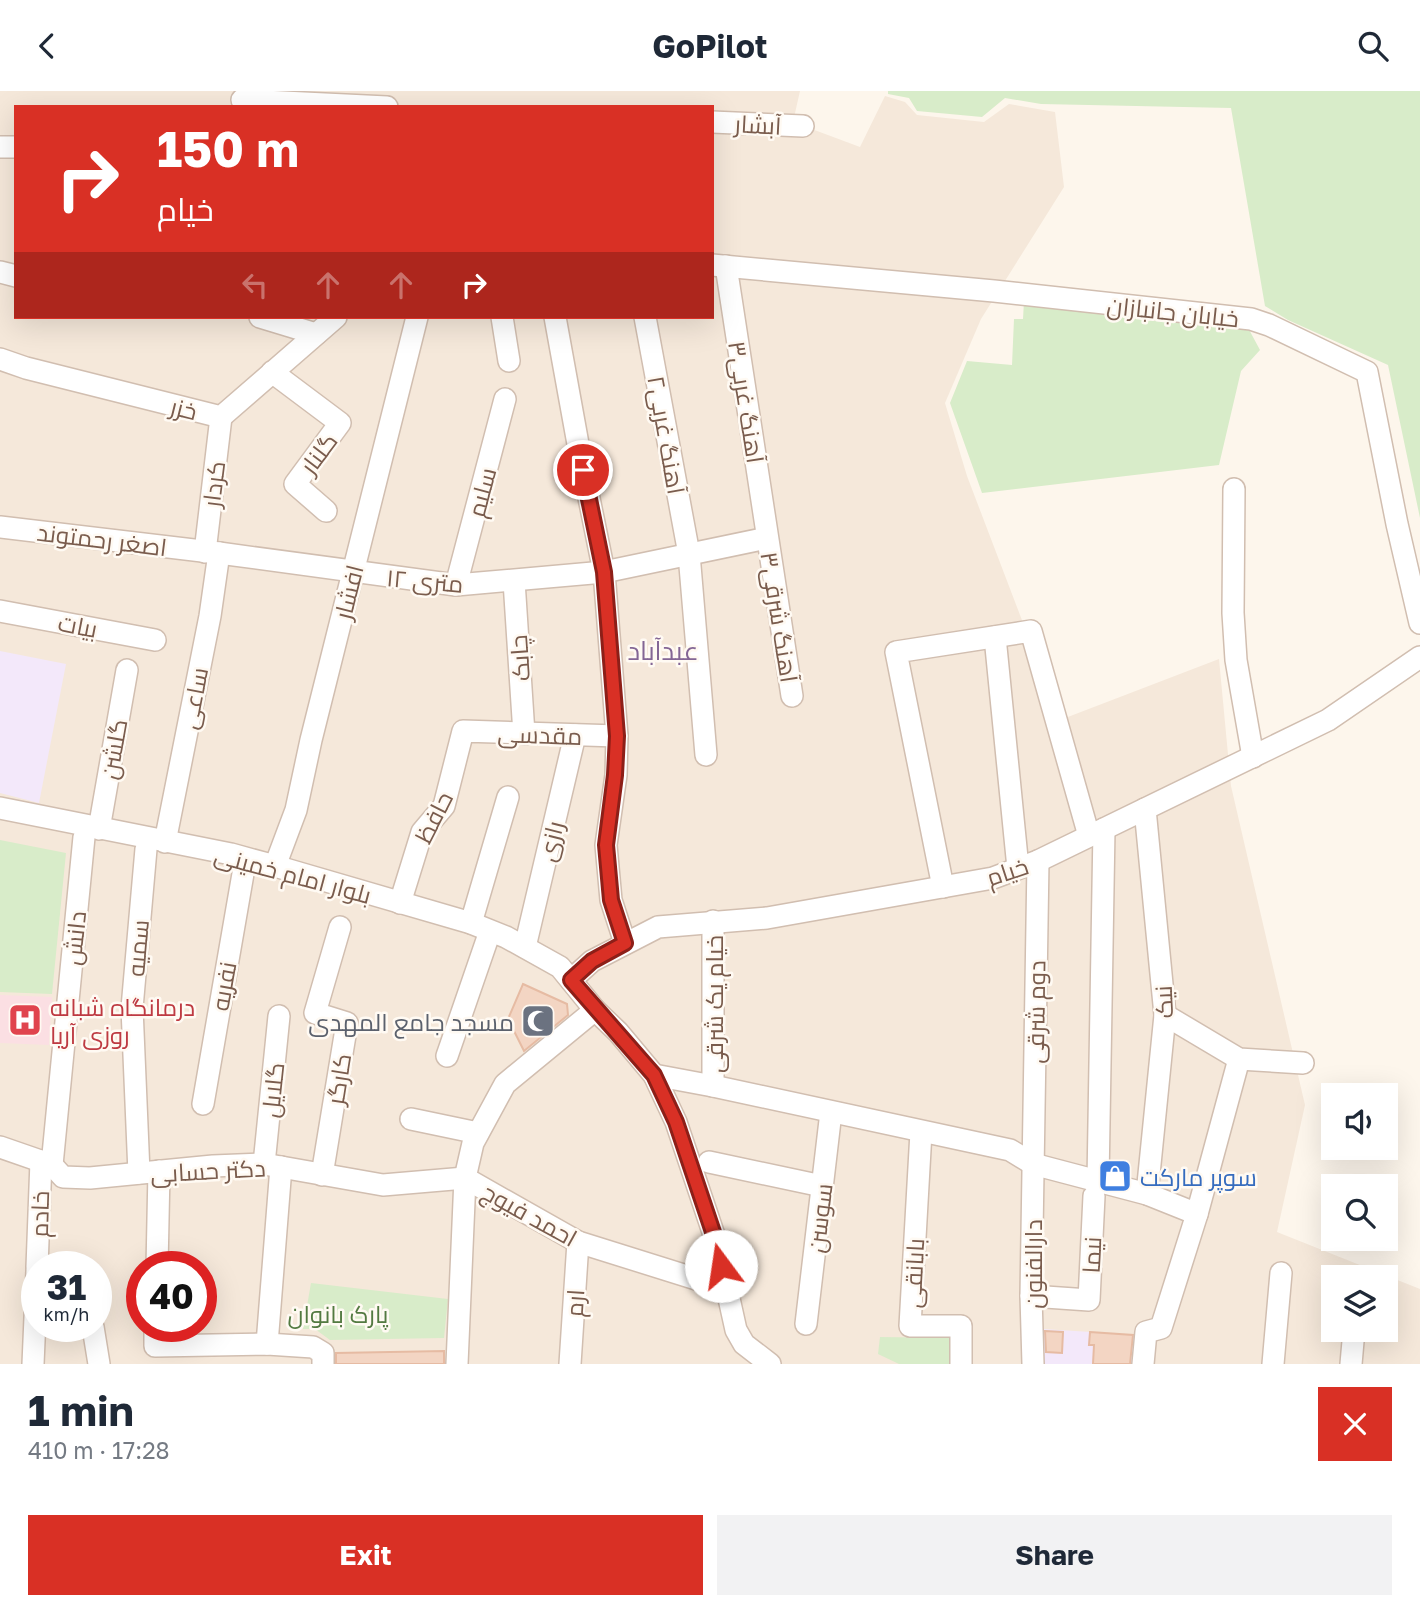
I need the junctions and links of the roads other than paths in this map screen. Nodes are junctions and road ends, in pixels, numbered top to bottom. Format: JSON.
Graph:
{"nodes":[{"id":1,"x":242,"y":99,"type":"edge"},
{"id":2,"x":351,"y":105,"type":"edge"},
{"id":3,"x":714,"y":122,"type":"edge"},
{"id":4,"x":803,"y":127,"type":"dead end"},
{"id":5,"x":719,"y":266,"type":"edge"},
{"id":6,"x":267,"y":319,"type":"edge"},
{"id":7,"x":334,"y":319,"type":"edge"},
{"id":8,"x":416,"y":319,"type":"edge"},
{"id":9,"x":502,"y":319,"type":"edge"},
{"id":10,"x":555,"y":319,"type":"edge"},
{"id":11,"x":645,"y":319,"type":"edge"},
{"id":12,"x":316,"y":334,"type":"junction"},
{"id":13,"x":0,"y":359,"type":"edge"},
{"id":14,"x":509,"y":361,"type":"dead end"},
{"id":15,"x":272,"y":372,"type":"junction"},
{"id":16,"x":505,"y":399,"type":"dead end"},
{"id":17,"x":221,"y":417,"type":"junction"},
{"id":18,"x":1234,"y":489,"type":"dead end"},
{"id":19,"x":326,"y":511,"type":"dead end"},
{"id":20,"x":0,"y":527,"type":"edge"},
{"id":21,"x":767,"y":538,"type":"junction"},
{"id":22,"x":212,"y":552,"type":"junction"},
{"id":23,"x":689,"y":554,"type":"junction"},
{"id":24,"x":353,"y":572,"type":"junction"},
{"id":25,"x":604,"y":572,"type":"junction"},
{"id":26,"x":514,"y":581,"type":"junction"},
{"id":27,"x":456,"y":585,"type":"junction"},
{"id":28,"x":0,"y":611,"type":"edge"},
{"id":29,"x":1420,"y":623,"type":"edge"},
{"id":30,"x":995,"y":637,"type":"junction"},
{"id":31,"x":155,"y":640,"type":"dead end"},
{"id":32,"x":1416,"y":659,"type":"edge"},
{"id":33,"x":127,"y":670,"type":"dead end"},
{"id":34,"x":792,"y":696,"type":"dead end"},
{"id":35,"x":463,"y":731,"type":"joint"},
{"id":36,"x":524,"y":734,"type":"junction"},
{"id":37,"x":575,"y":736,"type":"junction"},
{"id":38,"x":617,"y":736,"type":"junction"},
{"id":39,"x":706,"y":755,"type":"dead end"},
{"id":40,"x":1253,"y":757,"type":"junction"},
{"id":41,"x":508,"y":797,"type":"dead end"},
{"id":42,"x":0,"y":808,"type":"edge"},
{"id":43,"x":1145,"y":809,"type":"junction"},
{"id":44,"x":0,"y":819,"type":"edge"},
{"id":45,"x":1096,"y":832,"type":"junction"},
{"id":46,"x":92,"y":833,"type":"junction"},
{"id":47,"x":155,"y":846,"type":"junction"},
{"id":48,"x":1028,"y":864,"type":"junction"},
{"id":49,"x":275,"y":866,"type":"junction"},
{"id":50,"x":244,"y":868,"type":"junction"},
{"id":51,"x":943,"y":887,"type":"junction"},
{"id":52,"x":400,"y":903,"type":"junction"},
{"id":53,"x":713,"y":921,"type":"junction"},
{"id":54,"x":471,"y":923,"type":"junction"},
{"id":55,"x":341,"y":927,"type":"dead end"},
{"id":56,"x":487,"y":940,"type":"junction"},
{"id":57,"x":625,"y":943,"type":"junction"},
{"id":58,"x":525,"y":947,"type":"junction"},
{"id":59,"x":571,"y":980,"type":"junction"},
{"id":60,"x":595,"y":1010,"type":"junction"},
{"id":61,"x":1166,"y":1015,"type":"junction"},
{"id":62,"x":279,"y":1016,"type":"dead end"},
{"id":63,"x":447,"y":1056,"type":"dead end"},
{"id":64,"x":1240,"y":1059,"type":"junction"},
{"id":65,"x":1303,"y":1063,"type":"dead end"},
{"id":66,"x":654,"y":1075,"type":"junction"},
{"id":67,"x":713,"y":1086,"type":"junction"},
{"id":68,"x":203,"y":1104,"type":"dead end"},
{"id":69,"x":831,"y":1112,"type":"junction"},
{"id":70,"x":411,"y":1119,"type":"dead end"},
{"id":71,"x":921,"y":1132,"type":"junction"},
{"id":72,"x":478,"y":1133,"type":"junction"},
{"id":73,"x":0,"y":1146,"type":"edge"},
{"id":74,"x":709,"y":1162,"type":"dead end"},
{"id":75,"x":46,"y":1163,"type":"junction"},
{"id":76,"x":1033,"y":1164,"type":"junction"},
{"id":77,"x":272,"y":1166,"type":"junction"},
{"id":78,"x":149,"y":1172,"type":"junction"},
{"id":79,"x":322,"y":1175,"type":"junction"},
{"id":80,"x":465,"y":1178,"type":"junction"},
{"id":81,"x":822,"y":1186,"type":"junction"},
{"id":82,"x":1096,"y":1188,"type":"junction"},
{"id":83,"x":1147,"y":1194,"type":"junction"},
{"id":84,"x":1197,"y":1215,"type":"junction"},
{"id":85,"x":578,"y":1243,"type":"junction"},
{"id":86,"x":39,"y":1251,"type":"edge"},
{"id":87,"x":155,"y":1251,"type":"edge"},
{"id":88,"x":1281,"y":1273,"type":"dead end"},
{"id":89,"x":726,"y":1288,"type":"junction"},
{"id":90,"x":1031,"y":1296,"type":"junction"},
{"id":91,"x":806,"y":1324,"type":"dead end"},
{"id":92,"x":217,"y":1340,"type":"edge"},
{"id":93,"x":34,"y":1342,"type":"edge"},
{"id":94,"x":95,"y":1342,"type":"edge"},
{"id":95,"x":1353,"y":1342,"type":"edge"},
{"id":96,"x":267,"y":1344,"type":"junction"},
{"id":97,"x":750,"y":1357,"type":"edge"},
{"id":98,"x":323,"y":1359,"type":"edge"},
{"id":99,"x":33,"y":1364,"type":"edge"},
{"id":100,"x":99,"y":1364,"type":"edge"},
{"id":101,"x":457,"y":1364,"type":"edge"},
{"id":102,"x":570,"y":1364,"type":"edge"},
{"id":103,"x":770,"y":1364,"type":"edge"},
{"id":104,"x":961,"y":1364,"type":"edge"},
{"id":105,"x":1033,"y":1364,"type":"edge"},
{"id":106,"x":1143,"y":1364,"type":"edge"},
{"id":107,"x":1273,"y":1364,"type":"edge"},
{"id":108,"x":1351,"y":1364,"type":"edge"}],
"edges":[{"from":1,"to":2,"type":"street"},
{"from":3,"to":4,"type":"street","name":"آبشار"},
{"from":5,"to":21,"type":"street","name":"آهنگ غربی۳"},
{"from":5,"to":29,"type":"street","name":"خیابان جانبازان"},
{"from":6,"to":12,"type":"street"},
{"from":7,"to":12,"type":"street","name":"خزر"},
{"from":8,"to":24,"type":"street","name":"افشار"},
{"from":9,"to":14,"type":"street"},
{"from":10,"to":25,"type":"street"},
{"from":11,"to":23,"type":"street","name":"آهنگ غربی۲"},
{"from":12,"to":15,"type":"street","name":"خزر"},
{"from":13,"to":17,"type":"street","name":"خزر"},
{"from":15,"to":17,"type":"street","name":"خزر"},
{"from":15,"to":19,"type":"street","name":"گلنار"},
{"from":16,"to":27,"type":"street","name":"سلیم"},
{"from":17,"to":22,"type":"street","name":"کردار"},
{"from":18,"to":40,"type":"street"},
{"from":20,"to":22,"type":"street","name":"اصغر رحمتوند"},
{"from":21,"to":23,"type":"street","name":"۱۲ متری"},
{"from":21,"to":34,"type":"street","name":"آهنگ شرقی۳"},
{"from":22,"to":24,"type":"street","name":"۱۲ متری"},
{"from":22,"to":47,"type":"street","name":"ساعی"},
{"from":23,"to":25,"type":"street","name":"۱۲ متری"},
{"from":23,"to":39,"type":"street","name":"آهنگ غربی۲"},
{"from":24,"to":27,"type":"street","name":"۱۲ متری"},
{"from":24,"to":49,"type":"street","name":"افشار"},
{"from":25,"to":26,"type":"street","name":"۱۲ متری"},
{"from":25,"to":38,"type":"street"},
{"from":26,"to":27,"type":"street","name":"۱۲ متری"},
{"from":26,"to":36,"type":"street","name":"چابک"},
{"from":28,"to":31,"type":"street","name":"بیات"},
{"from":30,"to":45,"type":"street"},
{"from":30,"to":48,"type":"street","name":"دوم شرقی"},
{"from":30,"to":51,"type":"street"},
{"from":32,"to":40,"type":"street","name":"خیام"},
{"from":33,"to":46,"type":"street","name":"گلشن"},
{"from":35,"to":36,"type":"street","name":"مقدسی"},
{"from":35,"to":52,"type":"street","name":"حافظ"},
{"from":36,"to":37,"type":"street","name":"مقدسی"},
{"from":37,"to":38,"type":"street","name":"مقدسی"},
{"from":37,"to":58,"type":"street","name":"رازی"},
{"from":38,"to":57,"type":"street"},
{"from":40,"to":43,"type":"street","name":"خیام"},
{"from":41,"to":54,"type":"street"},
{"from":42,"to":46,"type":"street","name":"بلوار امام خمینی"},
{"from":43,"to":45,"type":"street","name":"خیام"},
{"from":43,"to":61,"type":"street","name":"نیک"},
{"from":44,"to":46,"type":"street","name":"بلوار امام خمینی"},
{"from":45,"to":48,"type":"street","name":"خیام"},
{"from":45,"to":82,"type":"street"},
{"from":46,"to":47,"type":"street","name":"بلوار امام خمینی"},
{"from":46,"to":75,"type":"street","name":"دانش"},
{"from":47,"to":49,"type":"street","name":"بلوار امام خمینی"},
{"from":47,"to":50,"type":"street","name":"بلوار امام خمینی"},
{"from":47,"to":78,"type":"street","name":"سمیه"},
{"from":48,"to":51,"type":"street","name":"خیام"},
{"from":48,"to":76,"type":"street","name":"دوم شرقی"},
{"from":49,"to":52,"type":"street","name":"بلوار امام خمینی"},
{"from":50,"to":56,"type":"street","name":"بلوار امام خمینی"},
{"from":50,"to":68,"type":"street","name":"نفریه"},
{"from":51,"to":53,"type":"street","name":"خیام"},
{"from":52,"to":54,"type":"street","name":"بلوار امام خمینی"},
{"from":53,"to":57,"type":"street","name":"خیام"},
{"from":53,"to":67,"type":"street","name":"خیام یک شرقی"},
{"from":54,"to":58,"type":"street","name":"بلوار امام خمینی"},
{"from":55,"to":79,"type":"street","name":"کارگر"},
{"from":56,"to":59,"type":"street","name":"بلوار امام خمینی"},
{"from":56,"to":63,"type":"street"},
{"from":57,"to":59,"type":"street","name":"خیام"},
{"from":58,"to":59,"type":"street","name":"بلوار امام خمینی"},
{"from":59,"to":60,"type":"street","name":"بلوار امام خمینی"},
{"from":60,"to":66,"type":"street","name":"بلوار امام خمینی"},
{"from":60,"to":72,"type":"street","name":"احمد فیوج"},
{"from":61,"to":64,"type":"street"},
{"from":61,"to":83,"type":"street","name":"نیک"},
{"from":62,"to":77,"type":"street","name":"گلایل"},
{"from":64,"to":65,"type":"street"},
{"from":64,"to":84,"type":"street"},
{"from":66,"to":67,"type":"street"},
{"from":66,"to":89,"type":"street","name":"بلوار امام خمینی"},
{"from":67,"to":69,"type":"street"},
{"from":69,"to":71,"type":"street"},
{"from":69,"to":81,"type":"street","name":"سوسن"},
{"from":70,"to":72,"type":"street"},
{"from":71,"to":76,"type":"street"},
{"from":71,"to":104,"type":"street","name":"بابانقی"},
{"from":72,"to":80,"type":"street","name":"احمد فیوج"},
{"from":73,"to":75,"type":"street","name":"دکتر حسابی"},
{"from":74,"to":81,"type":"street"},
{"from":75,"to":78,"type":"street","name":"دکتر حسابی"},
{"from":75,"to":86,"type":"street","name":"خادم"},
{"from":76,"to":82,"type":"street"},
{"from":76,"to":90,"type":"street","name":"دارالفنون"},
{"from":77,"to":78,"type":"street","name":"دکتر حسابی"},
{"from":77,"to":79,"type":"street","name":"دکتر حسابی"},
{"from":77,"to":96,"type":"street","name":"گلایل"},
{"from":78,"to":87,"type":"street","name":"سمیه"},
{"from":79,"to":80,"type":"street","name":"دکتر حسابی"},
{"from":80,"to":85,"type":"street","name":"احمد فیوج"},
{"from":80,"to":101,"type":"street"},
{"from":81,"to":91,"type":"street","name":"سوسن"},
{"from":82,"to":83,"type":"street"},
{"from":82,"to":90,"type":"street","name":"نیما"},
{"from":83,"to":84,"type":"street"},
{"from":84,"to":106,"type":"street"},
{"from":85,"to":89,"type":"street","name":"احمد فیوج"},
{"from":85,"to":102,"type":"street","name":"ارم"},
{"from":88,"to":107,"type":"street"},
{"from":89,"to":97,"type":"street","name":"بلوار امام خمینی"},
{"from":90,"to":105,"type":"street","name":"دارالفنون"},
{"from":92,"to":96,"type":"street"},
{"from":93,"to":99,"type":"street","name":"خادم"},
{"from":94,"to":100,"type":"street"},
{"from":95,"to":108,"type":"street"},
{"from":96,"to":98,"type":"street"},
{"from":97,"to":103,"type":"street","name":"بلوار امام خمینی"}]}
